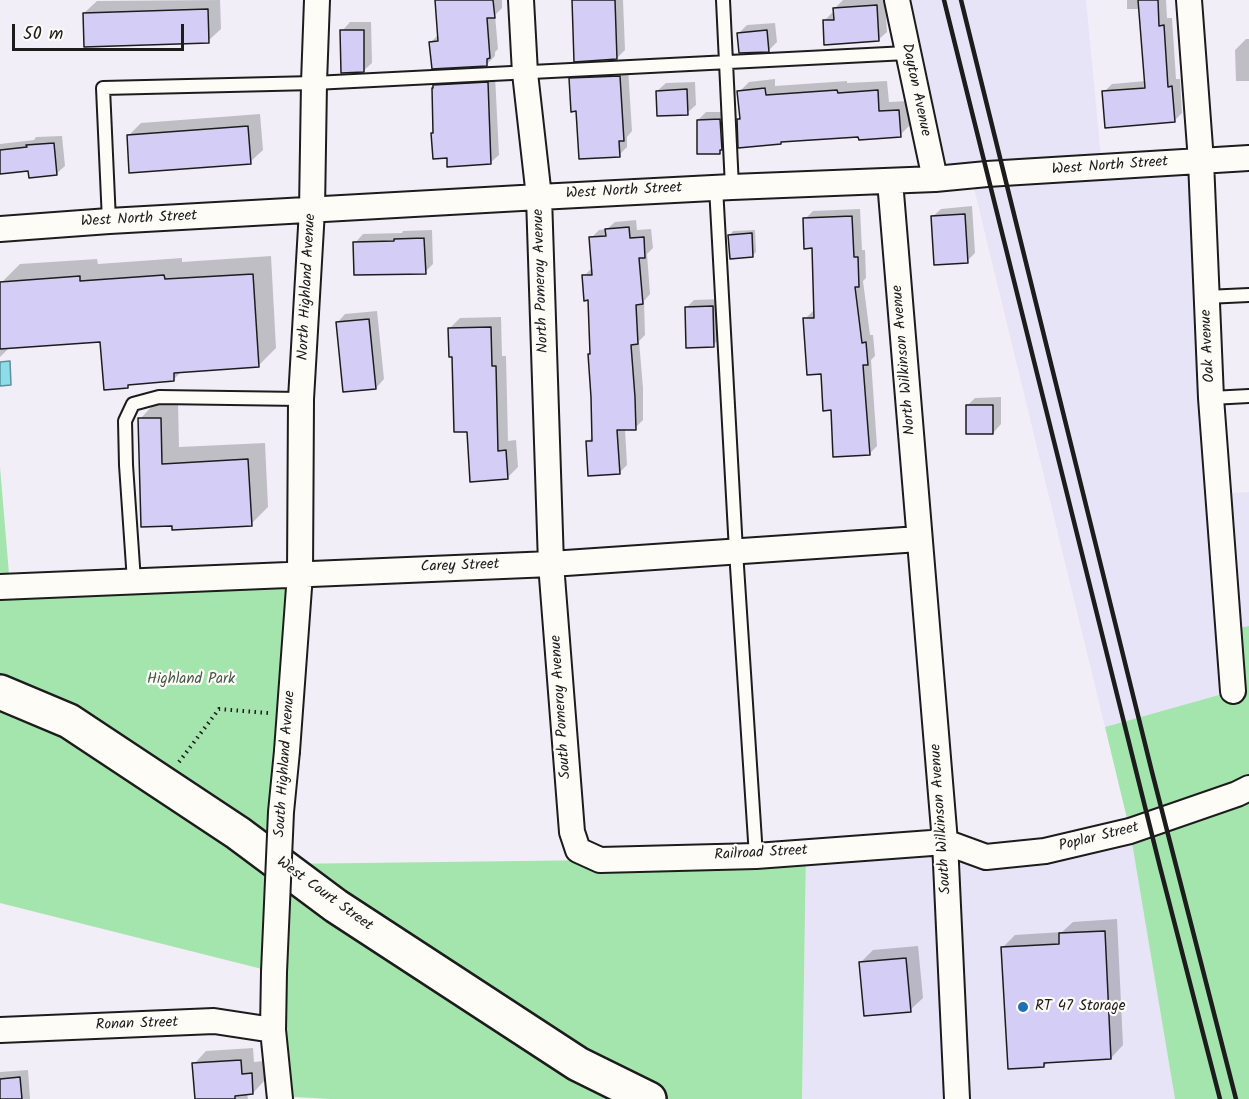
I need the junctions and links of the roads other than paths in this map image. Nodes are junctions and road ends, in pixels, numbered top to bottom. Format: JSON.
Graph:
{"nodes":[{"id":1,"x":317,"y":0,"type":"edge"},
{"id":2,"x":521,"y":0,"type":"edge"},
{"id":3,"x":723,"y":0,"type":"edge"},
{"id":4,"x":897,"y":0,"type":"edge"},
{"id":5,"x":1189,"y":0,"type":"edge"},
{"id":6,"x":908,"y":53,"type":"junction"},
{"id":7,"x":726,"y":63,"type":"junction"},
{"id":8,"x":525,"y":74,"type":"junction"},
{"id":9,"x":314,"y":83,"type":"junction"},
{"id":10,"x":1249,"y":158,"type":"edge"},
{"id":11,"x":1201,"y":161,"type":"junction"},
{"id":12,"x":934,"y":179,"type":"junction"},
{"id":13,"x":890,"y":181,"type":"junction"},
{"id":14,"x":724,"y":187,"type":"junction"},
{"id":15,"x":539,"y":197,"type":"junction"},
{"id":16,"x":312,"y":210,"type":"junction"},
{"id":17,"x":110,"y":221,"type":"junction"},
{"id":18,"x":0,"y":230,"type":"edge"},
{"id":19,"x":1249,"y":295,"type":"edge"},
{"id":20,"x":1206,"y":297,"type":"junction"},
{"id":21,"x":1249,"y":396,"type":"edge"},
{"id":22,"x":1211,"y":398,"type":"junction"},
{"id":23,"x":301,"y":399,"type":"junction"},
{"id":24,"x":920,"y":539,"type":"junction"},
{"id":25,"x":736,"y":551,"type":"junction"},
{"id":26,"x":551,"y":564,"type":"junction"},
{"id":27,"x":300,"y":574,"type":"junction"},
{"id":28,"x":134,"y":581,"type":"junction"},
{"id":29,"x":0,"y":587,"type":"edge"},
{"id":30,"x":1233,"y":691,"type":"dead end"},
{"id":31,"x":0,"y":692,"type":"edge"},
{"id":32,"x":1249,"y":788,"type":"edge"},
{"id":33,"x":945,"y":842,"type":"junction"},
{"id":34,"x":578,"y":850,"type":"joint"},
{"id":35,"x":756,"y":856,"type":"junction"},
{"id":36,"x":0,"y":1030,"type":"edge"},
{"id":37,"x":273,"y":1030,"type":"junction"},
{"id":38,"x":280,"y":1099,"type":"edge"},
{"id":39,"x":649,"y":1099,"type":"edge"},
{"id":40,"x":957,"y":1099,"type":"edge"}],
"edges":[{"from":1,"to":9,"type":"street","name":"North Highland Avenue"},
{"from":2,"to":8,"type":"street","name":"North Pomeroy Avenue"},
{"from":3,"to":7,"type":"lane"},
{"from":4,"to":6,"type":"street","name":"Dayton Avenue"},
{"from":5,"to":11,"type":"street","name":"Oak Avenue"},
{"from":6,"to":7,"type":"lane"},
{"from":6,"to":12,"type":"street","name":"Dayton Avenue"},
{"from":7,"to":8,"type":"lane"},
{"from":7,"to":14,"type":"lane"},
{"from":8,"to":9,"type":"lane"},
{"from":8,"to":15,"type":"street","name":"North Pomeroy Avenue"},
{"from":9,"to":16,"type":"street","name":"North Highland Avenue"},
{"from":9,"to":17,"type":"lane"},
{"from":10,"to":11,"type":"street","name":"West North Street"},
{"from":11,"to":12,"type":"street","name":"West North Street"},
{"from":11,"to":20,"type":"street","name":"Oak Avenue"},
{"from":12,"to":13,"type":"street","name":"West North Street"},
{"from":13,"to":14,"type":"street","name":"West North Street"},
{"from":13,"to":24,"type":"street","name":"North Wilkinson Avenue"},
{"from":14,"to":15,"type":"street","name":"West North Street"},
{"from":14,"to":25,"type":"lane"},
{"from":15,"to":16,"type":"street","name":"West North Street"},
{"from":15,"to":26,"type":"street","name":"North Pomeroy Avenue"},
{"from":16,"to":17,"type":"street","name":"West North Street"},
{"from":16,"to":23,"type":"street","name":"North Highland Avenue"},
{"from":17,"to":18,"type":"street","name":"West North Street"},
{"from":19,"to":20,"type":"lane"},
{"from":20,"to":22,"type":"street","name":"Oak Avenue"},
{"from":21,"to":22,"type":"lane"},
{"from":22,"to":30,"type":"street","name":"Oak Avenue"},
{"from":23,"to":27,"type":"street","name":"North Highland Avenue"},
{"from":23,"to":28,"type":"lane"},
{"from":24,"to":25,"type":"street","name":"Carey Street"},
{"from":24,"to":33,"type":"street","name":"South Wilkinson Avenue"},
{"from":25,"to":26,"type":"street","name":"Carey Street"},
{"from":25,"to":35,"type":"lane"},
{"from":26,"to":27,"type":"street","name":"Carey Street"},
{"from":26,"to":34,"type":"street","name":"South Pomeroy Avenue"},
{"from":27,"to":28,"type":"street","name":"Carey Street"},
{"from":27,"to":37,"type":"street","name":"South Highland Avenue","bridge":true},
{"from":28,"to":29,"type":"street","name":"Carey Street"},
{"from":31,"to":39,"type":"main road","name":"West Court Street"},
{"from":32,"to":33,"type":"street","name":"Poplar Street"},
{"from":33,"to":35,"type":"street","name":"Railroad Street"},
{"from":33,"to":40,"type":"street","name":"South Wilkinson Avenue"},
{"from":34,"to":35,"type":"street","name":"Railroad Street"},
{"from":36,"to":37,"type":"street","name":"Ronan Street"},
{"from":37,"to":38,"type":"street","name":"South Highland Avenue"}]}
